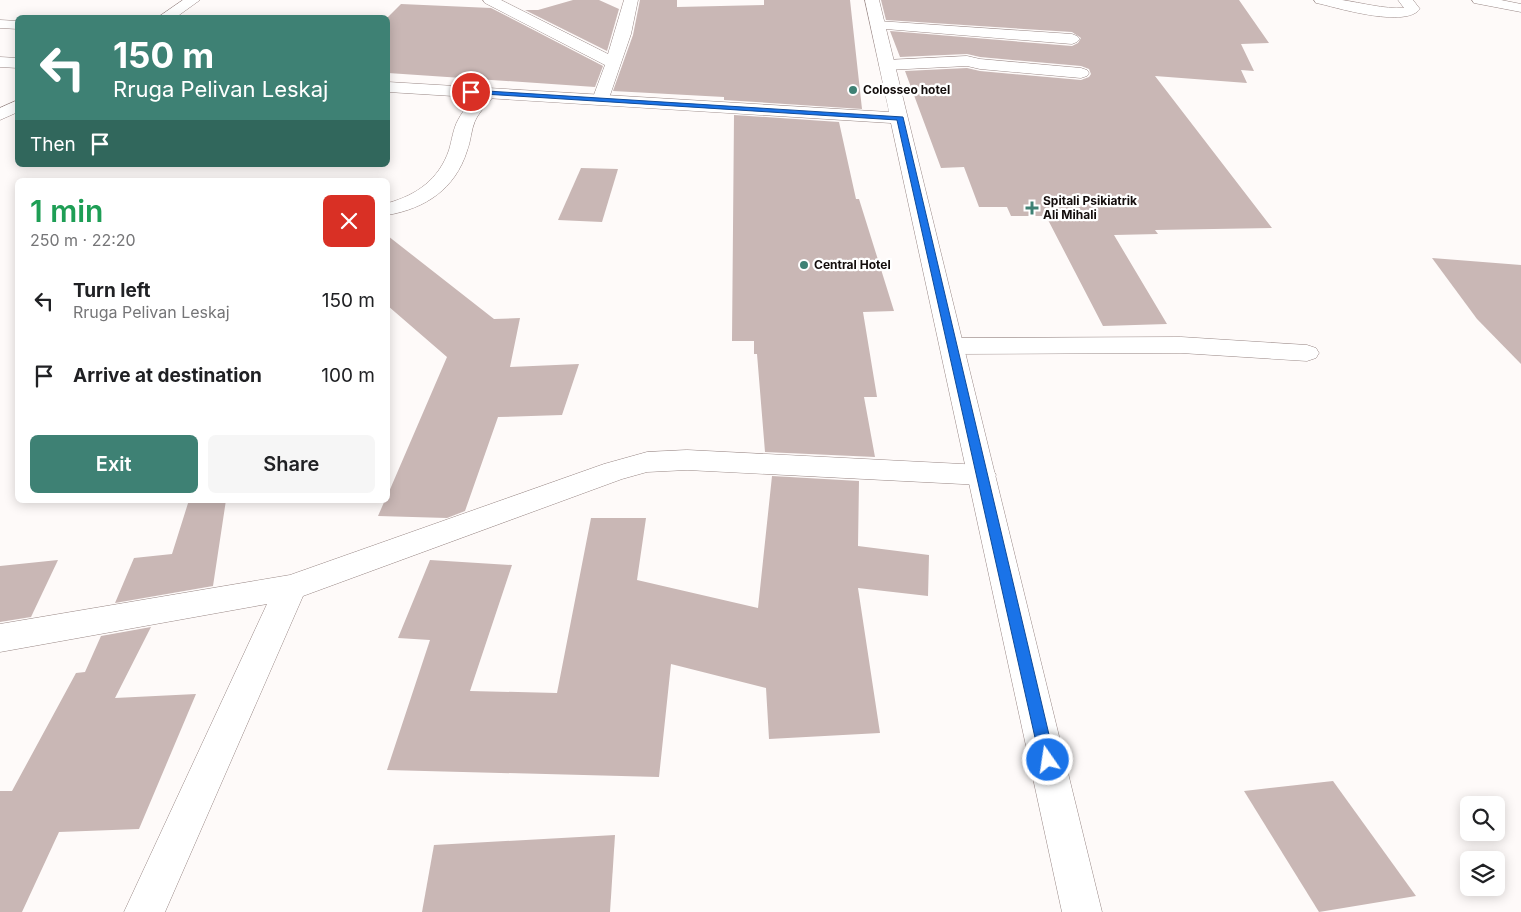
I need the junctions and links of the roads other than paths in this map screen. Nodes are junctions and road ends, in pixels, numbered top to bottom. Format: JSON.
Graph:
{"nodes":[{"id":1,"x":193,"y":0,"type":"edge"},
{"id":2,"x":490,"y":0,"type":"edge"},
{"id":3,"x":631,"y":0,"type":"edge"},
{"id":4,"x":872,"y":0,"type":"edge"},
{"id":5,"x":1321,"y":0,"type":"edge"},
{"id":6,"x":1405,"y":0,"type":"edge"},
{"id":7,"x":1479,"y":0,"type":"edge"},
{"id":8,"x":1521,"y":8,"type":"edge"},
{"id":9,"x":169,"y":15,"type":"edge"},
{"id":10,"x":0,"y":24,"type":"edge"},
{"id":11,"x":15,"y":25,"type":"edge"},
{"id":12,"x":878,"y":25,"type":"junction"},
{"id":13,"x":986,"y":32,"type":"junction"},
{"id":14,"x":1072,"y":39,"type":"dead end"},
{"id":15,"x":967,"y":61,"type":"junction"},
{"id":16,"x":0,"y":62,"type":"edge"},
{"id":17,"x":15,"y":63,"type":"edge"},
{"id":18,"x":613,"y":63,"type":"junction"},
{"id":19,"x":888,"y":65,"type":"junction"},
{"id":20,"x":1081,"y":73,"type":"dead end"},
{"id":21,"x":390,"y":87,"type":"edge"},
{"id":22,"x":488,"y":93,"type":"junction"},
{"id":23,"x":601,"y":100,"type":"junction"},
{"id":24,"x":15,"y":108,"type":"edge"},
{"id":25,"x":0,"y":115,"type":"edge"},
{"id":26,"x":900,"y":118,"type":"junction"},
{"id":27,"x":390,"y":208,"type":"edge"},
{"id":28,"x":952,"y":346,"type":"junction"},
{"id":29,"x":1307,"y":353,"type":"dead end"},
{"id":30,"x":982,"y":475,"type":"junction"},
{"id":31,"x":291,"y":587,"type":"junction"},
{"id":32,"x":0,"y":638,"type":"edge"},
{"id":33,"x":144,"y":912,"type":"edge"},
{"id":34,"x":1082,"y":912,"type":"edge"}],
"edges":[{"from":1,"to":9,"type":"street"},
{"from":2,"to":18,"type":"street"},
{"from":3,"to":18,"type":"street"},
{"from":4,"to":12,"type":"street"},
{"from":5,"to":6,"type":"street"},
{"from":7,"to":8,"type":"street"},
{"from":10,"to":11,"type":"street"},
{"from":12,"to":13,"type":"street"},
{"from":12,"to":19,"type":"street"},
{"from":13,"to":14,"type":"street"},
{"from":13,"to":15,"type":"street"},
{"from":15,"to":19,"type":"street"},
{"from":15,"to":20,"type":"street"},
{"from":16,"to":17,"type":"street"},
{"from":18,"to":23,"type":"street"},
{"from":19,"to":26,"type":"street"},
{"from":21,"to":22,"type":"street"},
{"from":22,"to":23,"type":"street"},
{"from":22,"to":27,"type":"street"},
{"from":23,"to":26,"type":"street"},
{"from":24,"to":25,"type":"street"},
{"from":26,"to":28,"type":"street"},
{"from":28,"to":29,"type":"street"},
{"from":28,"to":30,"type":"street"},
{"from":30,"to":31,"type":"street"},
{"from":30,"to":34,"type":"street"},
{"from":31,"to":32,"type":"street"},
{"from":31,"to":33,"type":"street"}]}
